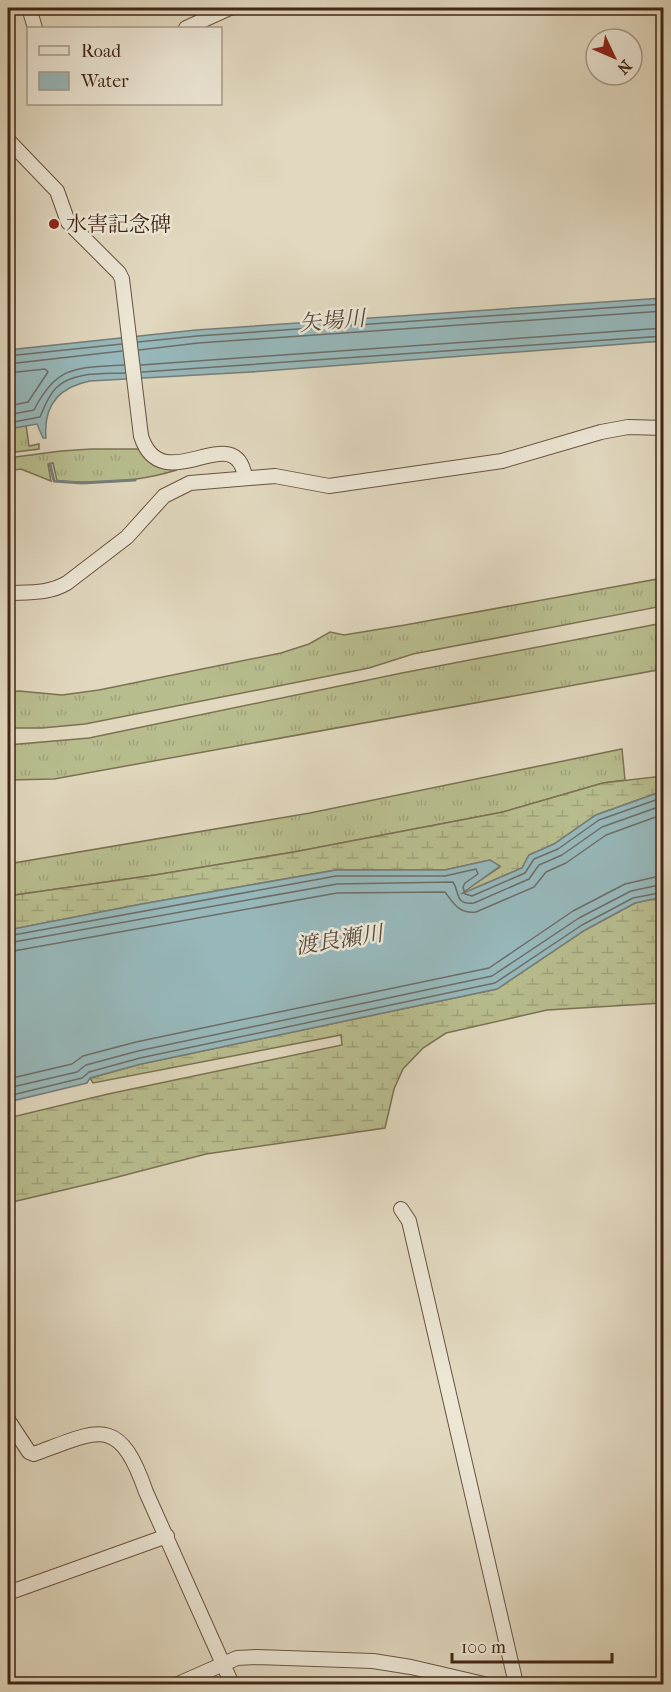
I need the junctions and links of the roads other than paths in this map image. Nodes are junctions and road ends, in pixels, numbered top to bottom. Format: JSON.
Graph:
{"nodes":[{"id":1,"x":29,"y":8,"type":"edge"},
{"id":2,"x":230,"y":8,"type":"edge"},
{"id":3,"x":35,"y":27,"type":"edge"},
{"id":4,"x":188,"y":27,"type":"edge"},
{"id":5,"x":8,"y":140,"type":"edge"},
{"id":6,"x":663,"y":428,"type":"edge"},
{"id":7,"x":245,"y":477,"type":"junction"},
{"id":8,"x":8,"y":593,"type":"edge"},
{"id":9,"x":401,"y":1209,"type":"dead end"},
{"id":10,"x":8,"y":1420,"type":"edge"},
{"id":11,"x":167,"y":1536,"type":"junction"},
{"id":12,"x":8,"y":1593,"type":"edge"},
{"id":13,"x":224,"y":1663,"type":"junction"},
{"id":14,"x":178,"y":1684,"type":"edge"},
{"id":15,"x":232,"y":1684,"type":"edge"},
{"id":16,"x":484,"y":1684,"type":"edge"},
{"id":17,"x":516,"y":1684,"type":"edge"}],
"edges":[{"from":1,"to":3,"type":"street"},
{"from":2,"to":4,"type":"street"},
{"from":5,"to":7,"type":"street"},
{"from":6,"to":7,"type":"street"},
{"from":7,"to":8,"type":"street"},
{"from":9,"to":17,"type":"street"},
{"from":10,"to":11,"type":"street"},
{"from":11,"to":12,"type":"street"},
{"from":11,"to":13,"type":"street"},
{"from":13,"to":14,"type":"street"},
{"from":13,"to":15,"type":"street"},
{"from":13,"to":16,"type":"street"}]}
